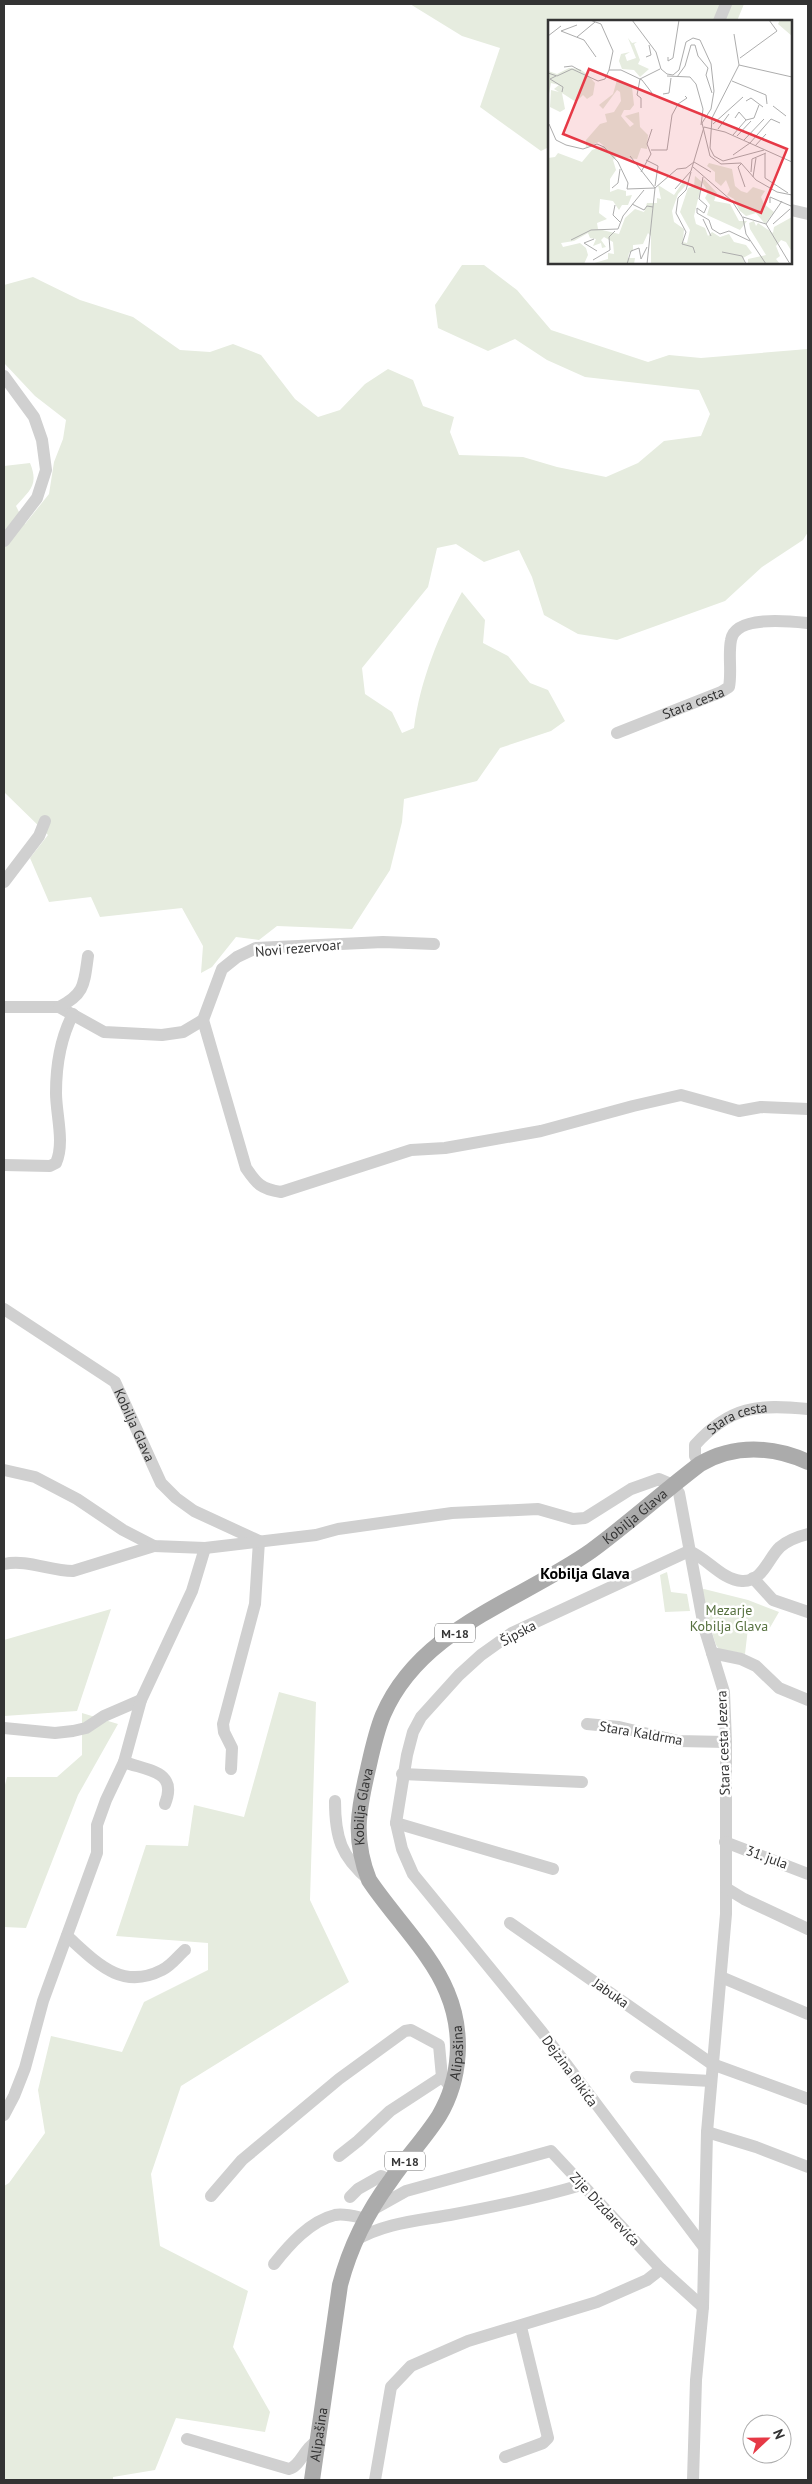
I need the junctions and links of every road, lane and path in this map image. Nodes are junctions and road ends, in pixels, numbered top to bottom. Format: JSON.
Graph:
{"nodes":[{"id":1,"x":726,"y":4,"type":"edge"},
{"id":2,"x":720,"y":20,"type":"edge"},
{"id":3,"x":792,"y":210,"type":"edge"},
{"id":4,"x":808,"y":214,"type":"edge"},
{"id":5,"x":4,"y":376,"type":"edge"},
{"id":6,"x":4,"y":541,"type":"edge"},
{"id":7,"x":808,"y":623,"type":"edge"},
{"id":8,"x":617,"y":732,"type":"dead end"},
{"id":9,"x":45,"y":821,"type":"dead end"},
{"id":10,"x":4,"y":882,"type":"edge"},
{"id":11,"x":434,"y":944,"type":"dead end"},
{"id":12,"x":88,"y":956,"type":"dead end"},
{"id":13,"x":4,"y":1006,"type":"edge"},
{"id":14,"x":59,"y":1007,"type":"junction"},
{"id":15,"x":73,"y":1014,"type":"junction"},
{"id":16,"x":203,"y":1020,"type":"junction"},
{"id":17,"x":808,"y":1110,"type":"edge"},
{"id":18,"x":4,"y":1165,"type":"edge"},
{"id":19,"x":4,"y":1309,"type":"edge"},
{"id":20,"x":808,"y":1409,"type":"edge"},
{"id":21,"x":808,"y":1462,"type":"edge"},
{"id":22,"x":700,"y":1464,"type":"junction"},
{"id":23,"x":4,"y":1470,"type":"edge"},
{"id":24,"x":673,"y":1485,"type":"junction"},
{"id":25,"x":808,"y":1534,"type":"edge"},
{"id":26,"x":259,"y":1541,"type":"junction"},
{"id":27,"x":154,"y":1546,"type":"junction"},
{"id":28,"x":205,"y":1548,"type":"junction"},
{"id":29,"x":689,"y":1551,"type":"junction"},
{"id":30,"x":4,"y":1564,"type":"edge"},
{"id":31,"x":753,"y":1578,"type":"junction"},
{"id":32,"x":808,"y":1612,"type":"edge"},
{"id":33,"x":712,"y":1653,"type":"junction"},
{"id":34,"x":141,"y":1700,"type":"junction"},
{"id":35,"x":808,"y":1700,"type":"edge"},
{"id":36,"x":587,"y":1724,"type":"dead end"},
{"id":37,"x":4,"y":1728,"type":"edge"},
{"id":38,"x":726,"y":1742,"type":"junction"},
{"id":39,"x":124,"y":1762,"type":"junction"},
{"id":40,"x":231,"y":1770,"type":"dead end"},
{"id":41,"x":402,"y":1774,"type":"junction"},
{"id":42,"x":582,"y":1782,"type":"dead end"},
{"id":43,"x":335,"y":1801,"type":"dead end"},
{"id":44,"x":165,"y":1804,"type":"dead end"},
{"id":45,"x":396,"y":1823,"type":"junction"},
{"id":46,"x":725,"y":1842,"type":"junction"},
{"id":47,"x":363,"y":1864,"type":"joint"},
{"id":48,"x":553,"y":1869,"type":"dead end"},
{"id":49,"x":808,"y":1874,"type":"edge"},
{"id":50,"x":369,"y":1880,"type":"junction"},
{"id":51,"x":726,"y":1888,"type":"junction"},
{"id":52,"x":433,"y":1899,"type":"joint"},
{"id":53,"x":510,"y":1923,"type":"dead end"},
{"id":54,"x":808,"y":1928,"type":"edge"},
{"id":55,"x":67,"y":1936,"type":"junction"},
{"id":56,"x":186,"y":1950,"type":"dead end"},
{"id":57,"x":721,"y":1977,"type":"junction"},
{"id":58,"x":808,"y":2014,"type":"edge"},
{"id":59,"x":712,"y":2064,"type":"junction"},
{"id":60,"x":636,"y":2077,"type":"dead end"},
{"id":61,"x":711,"y":2081,"type":"junction"},
{"id":62,"x":447,"y":2083,"type":"junction"},
{"id":63,"x":808,"y":2100,"type":"edge"},
{"id":64,"x":4,"y":2115,"type":"edge"},
{"id":65,"x":707,"y":2132,"type":"junction"},
{"id":66,"x":548,"y":2151,"type":"joint"},
{"id":67,"x":339,"y":2156,"type":"dead end"},
{"id":68,"x":808,"y":2167,"type":"edge"},
{"id":69,"x":390,"y":2180,"type":"junction"},
{"id":70,"x":581,"y":2185,"type":"junction"},
{"id":71,"x":211,"y":2196,"type":"dead end"},
{"id":72,"x":350,"y":2197,"type":"dead end"},
{"id":73,"x":368,"y":2215,"type":"junction"},
{"id":74,"x":354,"y":2241,"type":"junction"},
{"id":75,"x":703,"y":2246,"type":"junction"},
{"id":76,"x":274,"y":2264,"type":"dead end"},
{"id":77,"x":661,"y":2269,"type":"junction"},
{"id":78,"x":703,"y":2307,"type":"junction"},
{"id":79,"x":521,"y":2327,"type":"junction"},
{"id":80,"x":187,"y":2439,"type":"dead end"},
{"id":81,"x":318,"y":2440,"type":"junction"},
{"id":82,"x":505,"y":2457,"type":"dead end"},
{"id":83,"x":312,"y":2480,"type":"edge"},
{"id":84,"x":375,"y":2480,"type":"edge"},
{"id":85,"x":693,"y":2480,"type":"edge"}],
"edges":[{"from":1,"to":2,"type":"street"},
{"from":3,"to":4,"type":"street"},
{"from":5,"to":6,"type":"street"},
{"from":7,"to":8,"type":"street","name":"Stara cesta"},
{"from":9,"to":10,"type":"street"},
{"from":11,"to":16,"type":"street","name":"Novi rezervoar"},
{"from":12,"to":14,"type":"street"},
{"from":13,"to":14,"type":"street"},
{"from":14,"to":15,"type":"street"},
{"from":15,"to":16,"type":"street"},
{"from":15,"to":18,"type":"street"},
{"from":16,"to":17,"type":"street"},
{"from":19,"to":26,"type":"street","name":"Kobilja Glava"},
{"from":20,"to":22,"type":"street","name":"Stara cesta"},
{"from":21,"to":22,"type":"main road","name":"Stara cesta","number":"M-18"},
{"from":22,"to":24,"type":"main road","name":"Stara cesta","number":"M-18"},
{"from":23,"to":27,"type":"street","name":"Kobilja Glava"},
{"from":24,"to":26,"type":"street","name":"Kobilja Glava"},
{"from":24,"to":29,"type":"street","name":"Stara cesta Jezera"},
{"from":24,"to":47,"type":"main road","name":"Kobilja Glava","number":"M-18"},
{"from":25,"to":31,"type":"street"},
{"from":26,"to":28,"type":"street","name":"Kobilja Glava"},
{"from":26,"to":40,"type":"street"},
{"from":27,"to":28,"type":"street","name":"Kobilja Glava"},
{"from":27,"to":30,"type":"street","name":"Kobilja Glava"},
{"from":28,"to":34,"type":"street"},
{"from":29,"to":31,"type":"street"},
{"from":29,"to":33,"type":"street","name":"Stara cesta Jezera"},
{"from":29,"to":41,"type":"street","name":"Šipska"},
{"from":31,"to":32,"type":"street"},
{"from":33,"to":35,"type":"street"},
{"from":33,"to":38,"type":"street","name":"Stara cesta Jezera"},
{"from":34,"to":37,"type":"street"},
{"from":34,"to":39,"type":"street"},
{"from":36,"to":38,"type":"street","name":"Stara Kaldrma"},
{"from":38,"to":46,"type":"street","name":"Stara cesta Jezera"},
{"from":39,"to":44,"type":"street"},
{"from":39,"to":55,"type":"street"},
{"from":41,"to":42,"type":"street"},
{"from":41,"to":45,"type":"street","name":"Šipska"},
{"from":43,"to":50,"type":"street"},
{"from":45,"to":48,"type":"street"},
{"from":45,"to":52,"type":"street","name":"Šipska"},
{"from":46,"to":49,"type":"street","name":"31. jula"},
{"from":46,"to":51,"type":"street","name":"Stara cesta Jezera"},
{"from":47,"to":50,"type":"main road","name":"Alipašina","number":"M-18"},
{"from":50,"to":62,"type":"main road","name":"Alipašina","number":"M-18"},
{"from":51,"to":54,"type":"street"},
{"from":51,"to":57,"type":"street","name":"Stara cesta Jezera"},
{"from":52,"to":75,"type":"street","name":"Dejzina Bikića"},
{"from":53,"to":59,"type":"street","name":"Jabuka"},
{"from":55,"to":56,"type":"street"},
{"from":55,"to":64,"type":"street"},
{"from":57,"to":58,"type":"street"},
{"from":57,"to":59,"type":"street","name":"Stara cesta Jezera"},
{"from":59,"to":61,"type":"street","name":"Stara cesta Jezera"},
{"from":59,"to":63,"type":"street","name":"Jabuka"},
{"from":60,"to":61,"type":"street"},
{"from":61,"to":65,"type":"street","name":"Stara cesta Jezera"},
{"from":62,"to":67,"type":"street"},
{"from":62,"to":69,"type":"main road","name":"Alipašina","number":"M-18"},
{"from":62,"to":71,"type":"street"},
{"from":65,"to":68,"type":"street"},
{"from":65,"to":75,"type":"street","name":"Stara cesta Jezera"},
{"from":66,"to":70,"type":"street","name":"Zije Dizdarevića"},
{"from":66,"to":73,"type":"street","name":"Alipašina"},
{"from":69,"to":72,"type":"street"},
{"from":69,"to":73,"type":"main road","name":"Alipašina","number":"M-18"},
{"from":70,"to":74,"type":"street"},
{"from":70,"to":77,"type":"street","name":"Zije Dizdarevića"},
{"from":73,"to":74,"type":"main road","name":"Alipašina","number":"M-18"},
{"from":73,"to":76,"type":"street"},
{"from":74,"to":81,"type":"main road","name":"Alipašina","number":"M-18"},
{"from":75,"to":78,"type":"street","name":"Stara cesta Jezera"},
{"from":77,"to":78,"type":"street","name":"Zije Dizdarevića"},
{"from":77,"to":79,"type":"street"},
{"from":78,"to":85,"type":"street"},
{"from":79,"to":82,"type":"street"},
{"from":79,"to":84,"type":"street"},
{"from":80,"to":81,"type":"street"},
{"from":81,"to":83,"type":"main road","name":"Alipašina","number":"M-18"}]}
